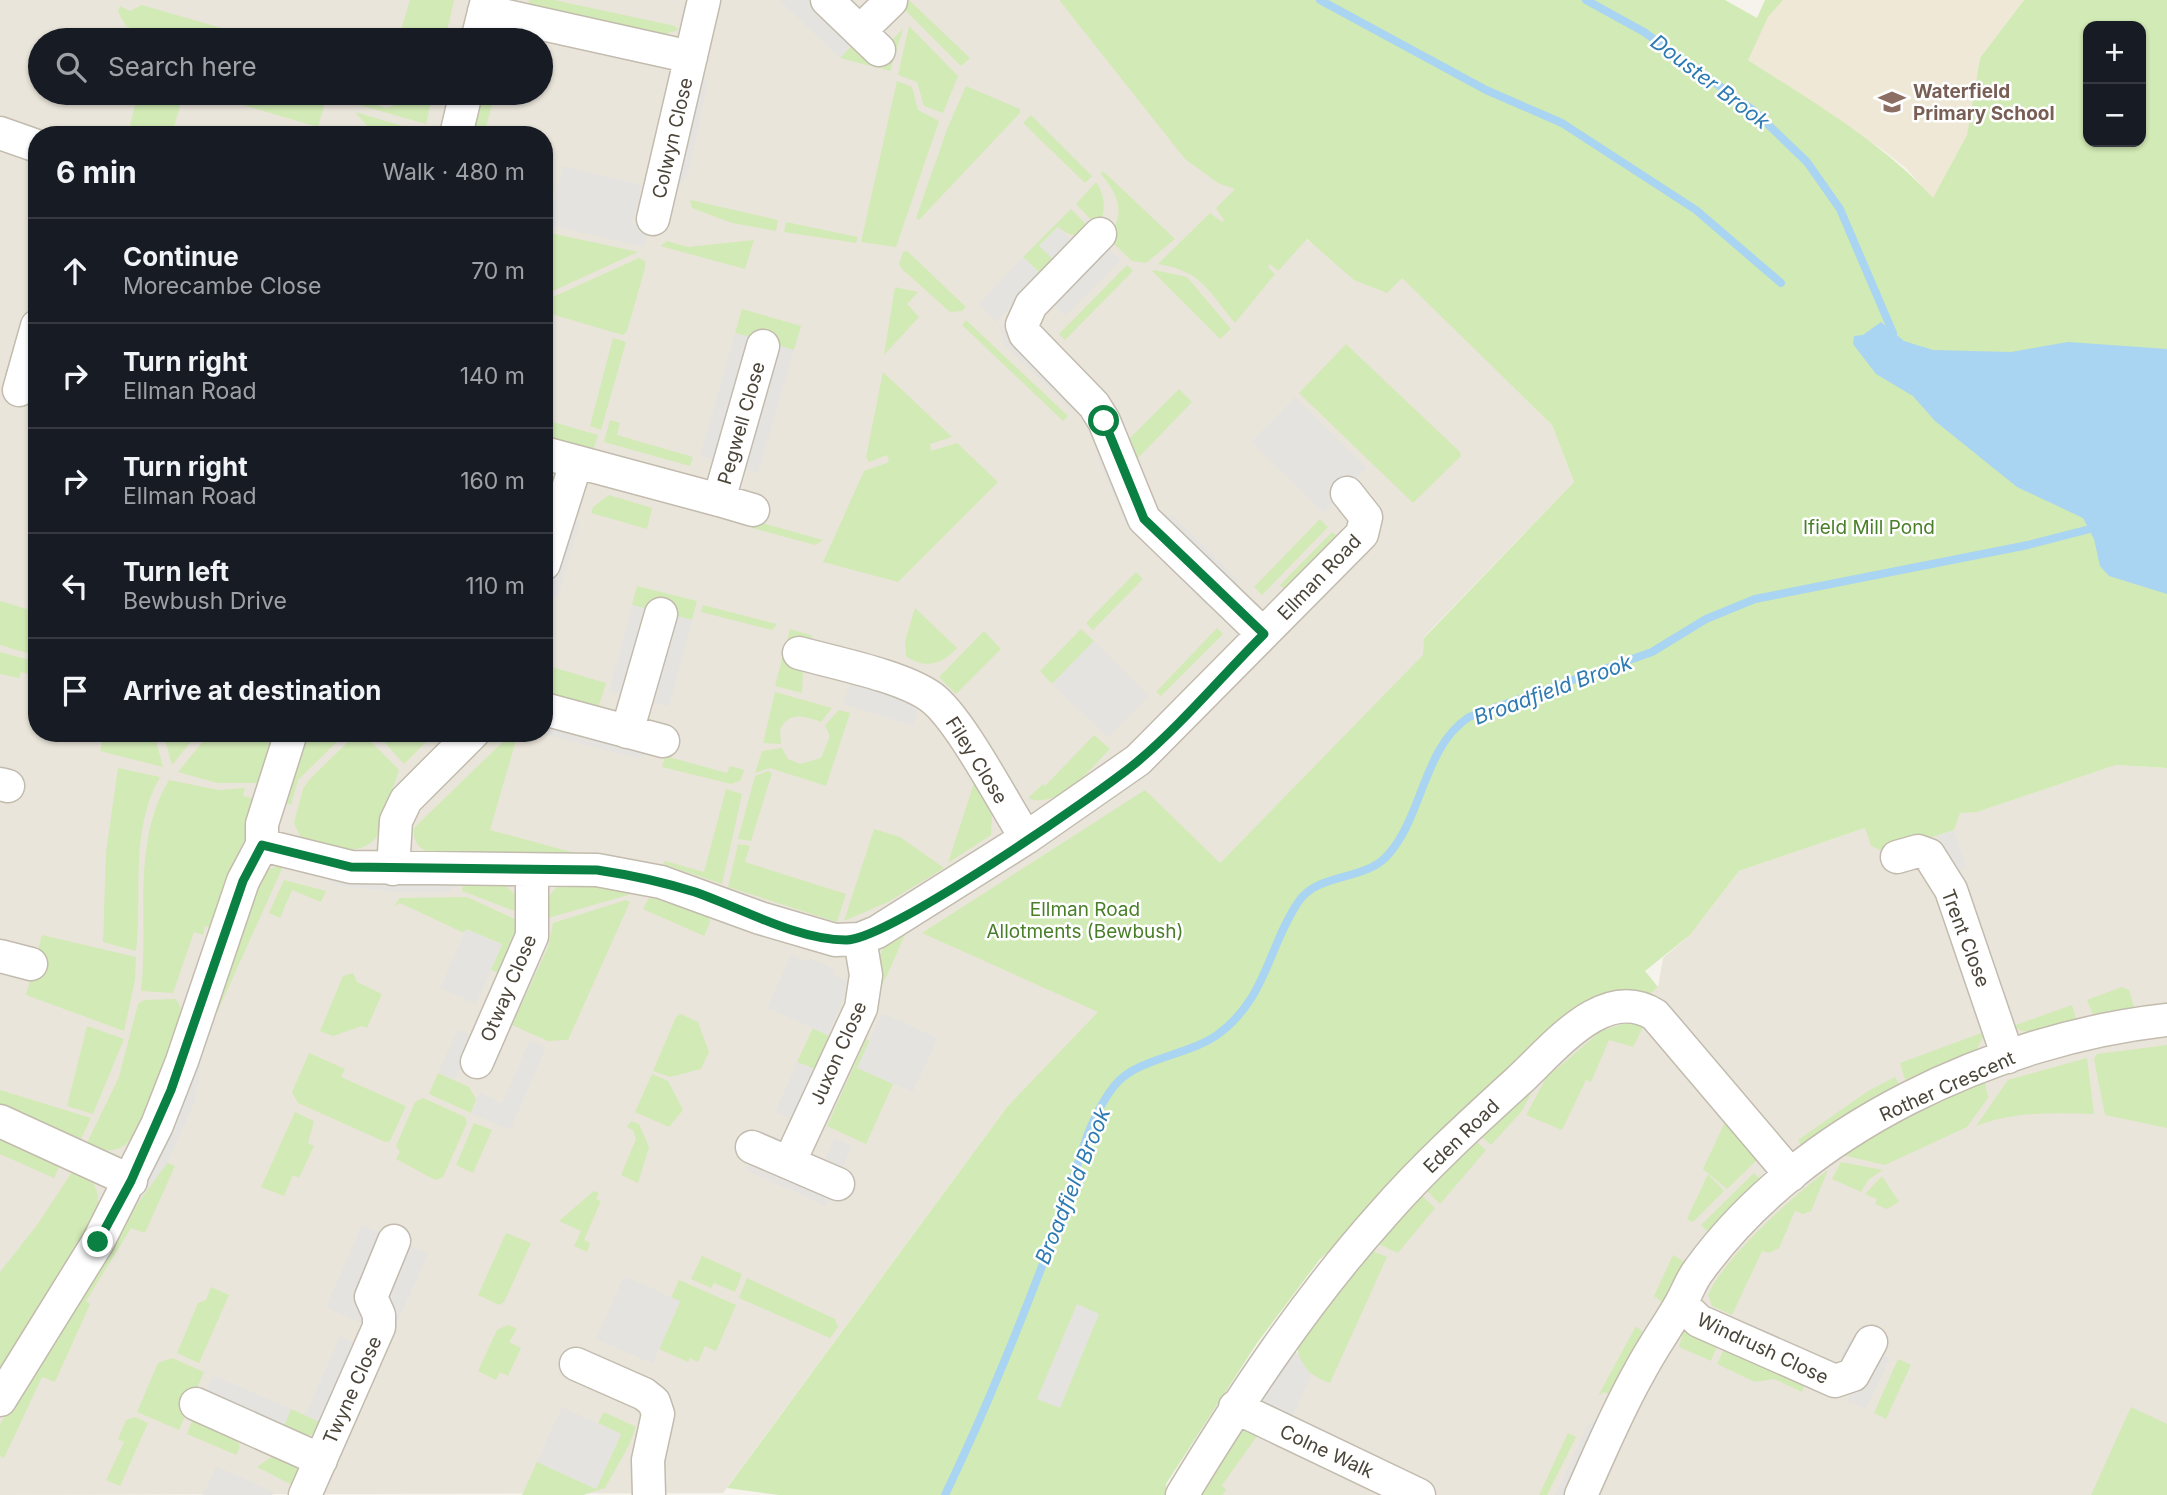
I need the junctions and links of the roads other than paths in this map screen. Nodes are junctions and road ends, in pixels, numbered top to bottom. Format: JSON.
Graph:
{"nodes":[{"id":1,"x":704,"y":0,"type":"edge"},
{"id":2,"x":827,"y":0,"type":"edge"},
{"id":3,"x":891,"y":1,"type":"edge"},
{"id":4,"x":483,"y":17,"type":"edge"},
{"id":5,"x":540,"y":28,"type":"edge"},
{"id":6,"x":553,"y":30,"type":"edge"},
{"id":7,"x":691,"y":57,"type":"junction"},
{"id":8,"x":463,"y":105,"type":"edge"},
{"id":9,"x":458,"y":126,"type":"edge"},
{"id":10,"x":0,"y":133,"type":"edge"},
{"id":11,"x":28,"y":143,"type":"edge"},
{"id":12,"x":653,"y":219,"type":"dead end"},
{"id":13,"x":1100,"y":234,"type":"dead end"},
{"id":14,"x":763,"y":346,"type":"dead end"},
{"id":15,"x":28,"y":358,"type":"edge"},
{"id":16,"x":19,"y":390,"type":"edge"},
{"id":17,"x":553,"y":456,"type":"edge"},
{"id":18,"x":576,"y":463,"type":"junction"},
{"id":19,"x":1347,"y":493,"type":"dead end"},
{"id":20,"x":719,"y":500,"type":"junction"},
{"id":21,"x":753,"y":510,"type":"dead end"},
{"id":22,"x":553,"y":536,"type":"edge"},
{"id":23,"x":661,"y":614,"type":"dead end"},
{"id":24,"x":1264,"y":634,"type":"junction"},
{"id":25,"x":799,"y":653,"type":"dead end"},
{"id":26,"x":553,"y":711,"type":"edge"},
{"id":27,"x":627,"y":732,"type":"junction"},
{"id":28,"x":663,"y":741,"type":"dead end"},
{"id":29,"x":288,"y":742,"type":"edge"},
{"id":30,"x":464,"y":742,"type":"edge"},
{"id":31,"x":1026,"y":838,"type":"junction"},
{"id":32,"x":262,"y":845,"type":"junction"},
{"id":33,"x":1897,"y":857,"type":"dead end"},
{"id":34,"x":393,"y":869,"type":"junction"},
{"id":35,"x":532,"y":871,"type":"junction"},
{"id":36,"x":860,"y":939,"type":"junction"},
{"id":37,"x":0,"y":956,"type":"edge"},
{"id":38,"x":31,"y":964,"type":"dead end"},
{"id":39,"x":2167,"y":1020,"type":"edge"},
{"id":40,"x":2008,"y":1057,"type":"junction"},
{"id":41,"x":477,"y":1062,"type":"dead end"},
{"id":42,"x":0,"y":1121,"type":"edge"},
{"id":43,"x":752,"y":1147,"type":"dead end"},
{"id":44,"x":789,"y":1163,"type":"junction"},
{"id":45,"x":1791,"y":1175,"type":"junction"},
{"id":46,"x":131,"y":1181,"type":"junction"},
{"id":47,"x":838,"y":1184,"type":"dead end"},
{"id":48,"x":394,"y":1241,"type":"dead end"},
{"id":49,"x":1681,"y":1304,"type":"junction"},
{"id":50,"x":1871,"y":1342,"type":"dead end"},
{"id":51,"x":576,"y":1364,"type":"dead end"},
{"id":52,"x":0,"y":1400,"type":"edge"},
{"id":53,"x":196,"y":1404,"type":"dead end"},
{"id":54,"x":1235,"y":1407,"type":"junction"},
{"id":55,"x":321,"y":1460,"type":"junction"},
{"id":56,"x":305,"y":1495,"type":"edge"},
{"id":57,"x":649,"y":1495,"type":"edge"},
{"id":58,"x":1182,"y":1495,"type":"edge"},
{"id":59,"x":1419,"y":1495,"type":"edge"},
{"id":60,"x":1581,"y":1495,"type":"edge"}],
"edges":[{"from":1,"to":7,"type":"street","name":"Colwyn Close"},
{"from":2,"to":3,"type":"street"},
{"from":4,"to":5,"type":"street","name":"Colwyn Close"},
{"from":6,"to":7,"type":"street","name":"Colwyn Close"},
{"from":7,"to":12,"type":"street","name":"Colwyn Close"},
{"from":8,"to":9,"type":"street"},
{"from":10,"to":11,"type":"street"},
{"from":13,"to":24,"type":"street"},
{"from":14,"to":20,"type":"street","name":"Pegwell Close"},
{"from":15,"to":16,"type":"street"},
{"from":17,"to":18,"type":"street","name":"Pegwell Close"},
{"from":18,"to":20,"type":"street","name":"Pegwell Close"},
{"from":18,"to":22,"type":"street"},
{"from":19,"to":24,"type":"street","name":"Ellman Road"},
{"from":20,"to":21,"type":"street","name":"Pegwell Close"},
{"from":23,"to":27,"type":"street"},
{"from":24,"to":31,"type":"street","name":"Ellman Road"},
{"from":25,"to":31,"type":"street","name":"Filey Close"},
{"from":26,"to":27,"type":"street"},
{"from":27,"to":28,"type":"street"},
{"from":29,"to":32,"type":"street"},
{"from":30,"to":34,"type":"street"},
{"from":31,"to":36,"type":"street","name":"Ellman Road"},
{"from":32,"to":34,"type":"street","name":"Ellman Road"},
{"from":32,"to":46,"type":"street"},
{"from":33,"to":40,"type":"street","name":"Trent Close"},
{"from":34,"to":35,"type":"street","name":"Ellman Road"},
{"from":35,"to":36,"type":"street","name":"Ellman Road"},
{"from":35,"to":41,"type":"street","name":"Otway Close"},
{"from":36,"to":44,"type":"street","name":"Juxon Close"},
{"from":37,"to":38,"type":"street"},
{"from":39,"to":40,"type":"street","name":"Rother Crescent"},
{"from":40,"to":45,"type":"street","name":"Rother Crescent"},
{"from":42,"to":46,"type":"street"},
{"from":43,"to":44,"type":"street"},
{"from":44,"to":47,"type":"street"},
{"from":45,"to":49,"type":"street","name":"Rother Crescent"},
{"from":45,"to":54,"type":"street","name":"Eden Road"},
{"from":46,"to":52,"type":"street"},
{"from":48,"to":55,"type":"street","name":"Twyne Close"},
{"from":49,"to":50,"type":"street","name":"Windrush Close"},
{"from":49,"to":60,"type":"street","name":"Rother Crescent"},
{"from":51,"to":57,"type":"street"},
{"from":53,"to":55,"type":"street","name":"Twyne Close"},
{"from":54,"to":58,"type":"street","name":"Eden Road"},
{"from":54,"to":59,"type":"street","name":"Colne Walk"},
{"from":55,"to":56,"type":"street","name":"Twyne Close"}]}
